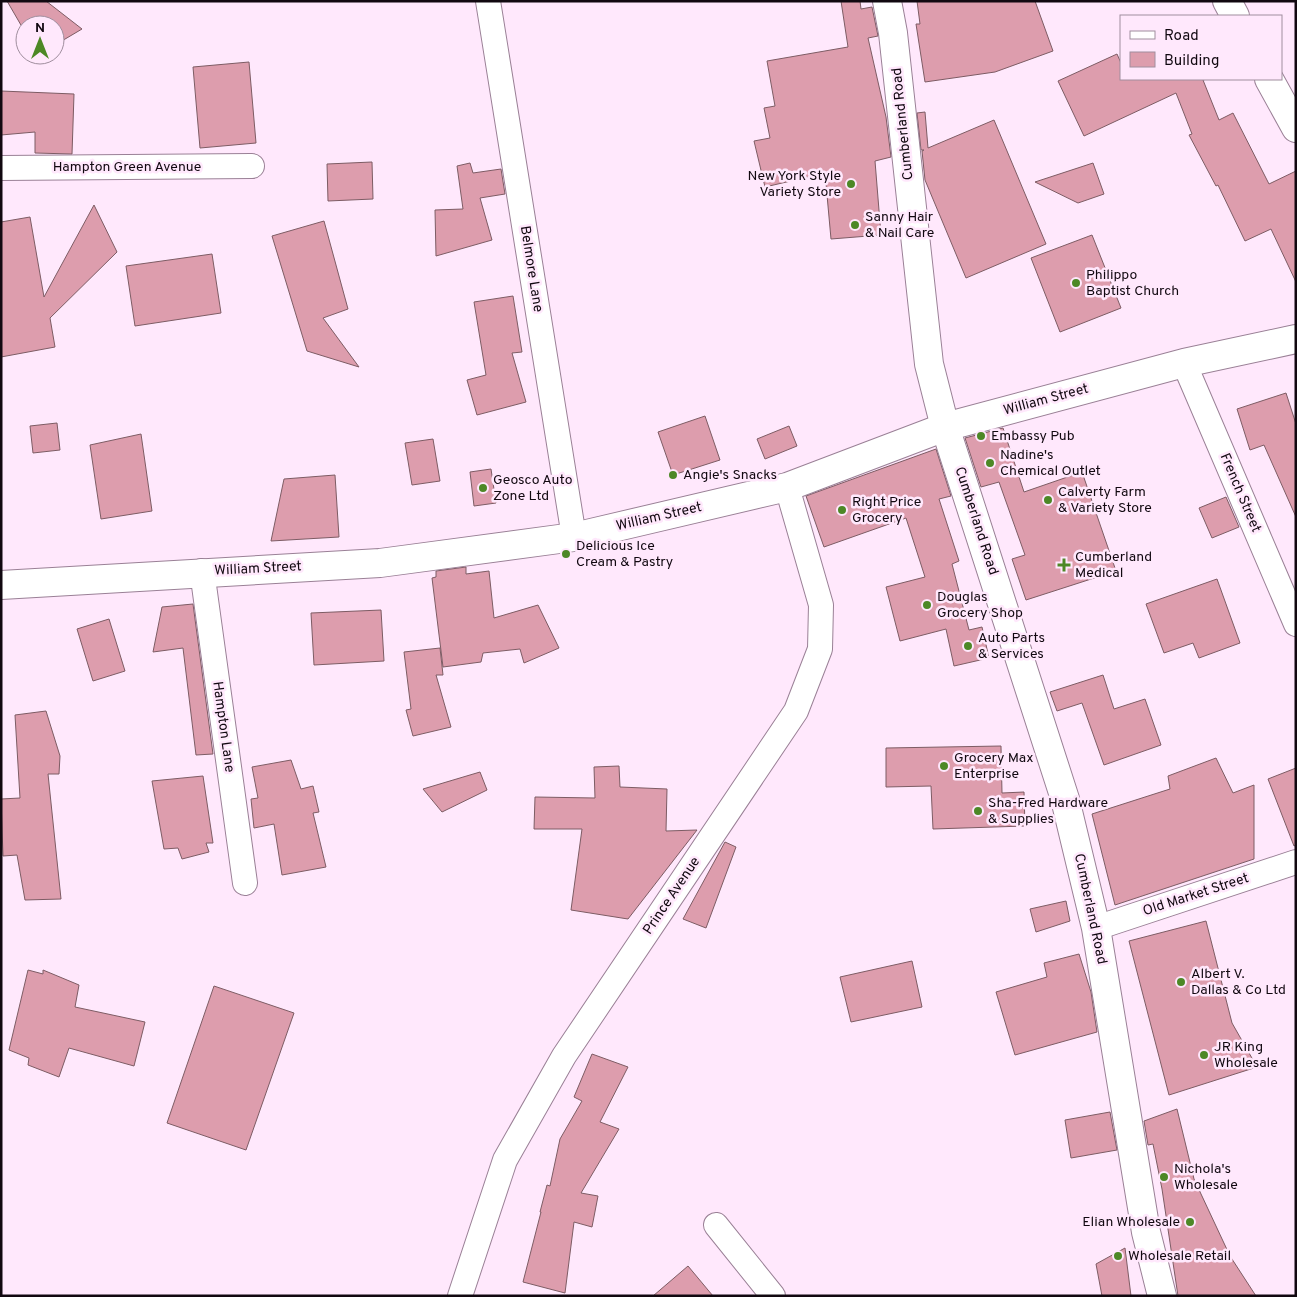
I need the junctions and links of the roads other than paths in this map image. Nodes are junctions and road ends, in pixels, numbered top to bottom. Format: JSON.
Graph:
{"nodes":[{"id":1,"x":488,"y":1,"type":"edge"},
{"id":2,"x":887,"y":1,"type":"edge"},
{"id":3,"x":1227,"y":1,"type":"edge"},
{"id":4,"x":1234,"y":15,"type":"edge"},
{"id":5,"x":1270,"y":80,"type":"edge"},
{"id":6,"x":1296,"y":128,"type":"edge"},
{"id":7,"x":252,"y":166,"type":"dead end"},
{"id":8,"x":1,"y":168,"type":"edge"},
{"id":9,"x":1296,"y":340,"type":"edge"},
{"id":10,"x":1184,"y":362,"type":"junction"},
{"id":11,"x":945,"y":427,"type":"junction"},
{"id":12,"x":787,"y":487,"type":"junction"},
{"id":13,"x":574,"y":536,"type":"junction"},
{"id":14,"x":202,"y":572,"type":"junction"},
{"id":15,"x":1,"y":584,"type":"edge"},
{"id":16,"x":1296,"y":624,"type":"edge"},
{"id":17,"x":1296,"y":862,"type":"edge"},
{"id":18,"x":245,"y":883,"type":"dead end"},
{"id":19,"x":1096,"y":928,"type":"junction"},
{"id":20,"x":716,"y":1224,"type":"dead end"},
{"id":21,"x":460,"y":1296,"type":"edge"},
{"id":22,"x":773,"y":1296,"type":"edge"},
{"id":23,"x":1162,"y":1296,"type":"edge"}],
"edges":[{"from":1,"to":13,"type":"street","name":"Belmore Lane"},
{"from":2,"to":11,"type":"street","name":"Cumberland Road"},
{"from":3,"to":4,"type":"street"},
{"from":5,"to":6,"type":"street"},
{"from":7,"to":8,"type":"street","name":"Hampton Green Avenue"},
{"from":9,"to":10,"type":"street","name":"William Street"},
{"from":10,"to":11,"type":"street","name":"William Street"},
{"from":10,"to":16,"type":"street","name":"French Street"},
{"from":11,"to":12,"type":"street","name":"William Street"},
{"from":11,"to":19,"type":"street","name":"Cumberland Road"},
{"from":12,"to":13,"type":"street","name":"William Street"},
{"from":12,"to":21,"type":"street","name":"Prince Avenue"},
{"from":13,"to":14,"type":"street","name":"William Street"},
{"from":14,"to":15,"type":"street","name":"William Street"},
{"from":14,"to":18,"type":"street","name":"Hampton Lane"},
{"from":17,"to":19,"type":"street","name":"Old Market Street"},
{"from":19,"to":23,"type":"street","name":"Cumberland Road"},
{"from":20,"to":22,"type":"street"}]}
